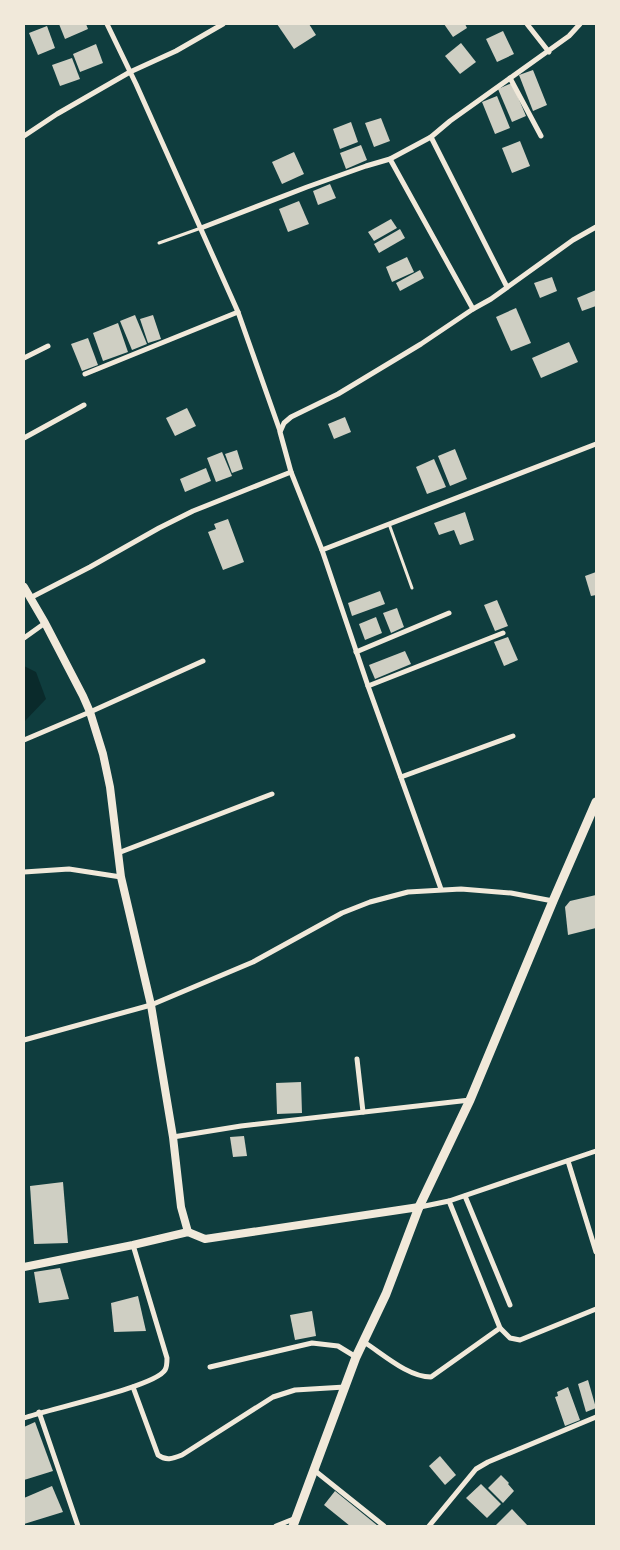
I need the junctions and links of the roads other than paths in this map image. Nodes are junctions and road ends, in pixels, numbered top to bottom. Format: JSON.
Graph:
{"nodes":[{"id":1,"x":106,"y":24,"type":"edge"},
{"id":2,"x":223,"y":24,"type":"edge"},
{"id":3,"x":527,"y":24,"type":"edge"},
{"id":4,"x":580,"y":24,"type":"edge"},
{"id":5,"x":548,"y":52,"type":"junction"},
{"id":6,"x":130,"y":72,"type":"junction"},
{"id":7,"x":510,"y":78,"type":"junction"},
{"id":8,"x":24,"y":136,"type":"edge"},
{"id":9,"x":541,"y":136,"type":"dead end"},
{"id":10,"x":431,"y":137,"type":"junction"},
{"id":11,"x":390,"y":159,"type":"junction"},
{"id":12,"x":596,"y":227,"type":"edge"},
{"id":13,"x":201,"y":228,"type":"junction"},
{"id":14,"x":159,"y":243,"type":"dead end"},
{"id":15,"x":507,"y":286,"type":"junction"},
{"id":16,"x":473,"y":309,"type":"junction"},
{"id":17,"x":238,"y":312,"type":"junction"},
{"id":18,"x":48,"y":346,"type":"dead end"},
{"id":19,"x":24,"y":358,"type":"edge"},
{"id":20,"x":85,"y":374,"type":"dead end"},
{"id":21,"x":84,"y":404,"type":"dead end"},
{"id":22,"x":280,"y":432,"type":"junction"},
{"id":23,"x":24,"y":438,"type":"edge"},
{"id":24,"x":596,"y":444,"type":"edge"},
{"id":25,"x":291,"y":472,"type":"junction"},
{"id":26,"x":389,"y":523,"type":"junction"},
{"id":27,"x":322,"y":550,"type":"junction"},
{"id":28,"x":24,"y":587,"type":"edge"},
{"id":29,"x":412,"y":588,"type":"dead end"},
{"id":30,"x":30,"y":598,"type":"junction"},
{"id":31,"x":449,"y":613,"type":"dead end"},
{"id":32,"x":45,"y":622,"type":"junction"},
{"id":33,"x":503,"y":632,"type":"dead end"},
{"id":34,"x":24,"y":638,"type":"edge"},
{"id":35,"x":356,"y":652,"type":"junction"},
{"id":36,"x":202,"y":661,"type":"dead end"},
{"id":37,"x":368,"y":686,"type":"junction"},
{"id":38,"x":90,"y":712,"type":"junction"},
{"id":39,"x":513,"y":736,"type":"dead end"},
{"id":40,"x":24,"y":740,"type":"edge"},
{"id":41,"x":401,"y":777,"type":"junction"},
{"id":42,"x":272,"y":794,"type":"dead end"},
{"id":43,"x":596,"y":802,"type":"edge"},
{"id":44,"x":118,"y":853,"type":"junction"},
{"id":45,"x":24,"y":872,"type":"edge"},
{"id":46,"x":122,"y":877,"type":"junction"},
{"id":47,"x":441,"y":889,"type":"junction"},
{"id":48,"x":552,"y":901,"type":"junction"},
{"id":49,"x":151,"y":1004,"type":"junction"},
{"id":50,"x":24,"y":1040,"type":"edge"},
{"id":51,"x":357,"y":1059,"type":"dead end"},
{"id":52,"x":470,"y":1100,"type":"junction"},
{"id":53,"x":363,"y":1112,"type":"junction"},
{"id":54,"x":173,"y":1137,"type":"junction"},
{"id":55,"x":596,"y":1151,"type":"edge"},
{"id":56,"x":568,"y":1161,"type":"junction"},
{"id":57,"x":465,"y":1196,"type":"junction"},
{"id":58,"x":449,"y":1201,"type":"junction"},
{"id":59,"x":419,"y":1207,"type":"junction"},
{"id":60,"x":188,"y":1232,"type":"junction"},
{"id":61,"x":133,"y":1245,"type":"junction"},
{"id":62,"x":596,"y":1252,"type":"edge"},
{"id":63,"x":24,"y":1267,"type":"edge"},
{"id":64,"x":510,"y":1306,"type":"dead end"},
{"id":65,"x":596,"y":1310,"type":"edge"},
{"id":66,"x":500,"y":1328,"type":"junction"},
{"id":67,"x":364,"y":1342,"type":"junction"},
{"id":68,"x":356,"y":1357,"type":"junction"},
{"id":69,"x":210,"y":1367,"type":"dead end"},
{"id":70,"x":133,"y":1387,"type":"junction"},
{"id":71,"x":346,"y":1387,"type":"junction"},
{"id":72,"x":39,"y":1412,"type":"junction"},
{"id":73,"x":596,"y":1417,"type":"edge"},
{"id":74,"x":24,"y":1418,"type":"edge"},
{"id":75,"x":314,"y":1470,"type":"junction"},
{"id":76,"x":433,"y":1520,"type":"junction"},
{"id":77,"x":294,"y":1522,"type":"edge"},
{"id":78,"x":78,"y":1526,"type":"edge"},
{"id":79,"x":276,"y":1526,"type":"edge"},
{"id":80,"x":384,"y":1526,"type":"edge"},
{"id":81,"x":429,"y":1526,"type":"edge"},
{"id":82,"x":439,"y":1526,"type":"edge"}],
"edges":[{"from":1,"to":6,"type":"street"},
{"from":2,"to":6,"type":"street"},
{"from":3,"to":5,"type":"street"},
{"from":4,"to":5,"type":"street"},
{"from":5,"to":7,"type":"street"},
{"from":6,"to":8,"type":"street"},
{"from":6,"to":13,"type":"street"},
{"from":7,"to":9,"type":"street"},
{"from":7,"to":10,"type":"street"},
{"from":10,"to":11,"type":"street"},
{"from":10,"to":15,"type":"street"},
{"from":11,"to":13,"type":"street"},
{"from":11,"to":16,"type":"street"},
{"from":12,"to":15,"type":"street"},
{"from":13,"to":14,"type":"lane"},
{"from":13,"to":17,"type":"street"},
{"from":15,"to":16,"type":"street"},
{"from":16,"to":22,"type":"street"},
{"from":17,"to":20,"type":"street"},
{"from":17,"to":22,"type":"street"},
{"from":18,"to":19,"type":"street"},
{"from":21,"to":23,"type":"street"},
{"from":22,"to":25,"type":"street"},
{"from":24,"to":26,"type":"street"},
{"from":25,"to":27,"type":"street"},
{"from":25,"to":30,"type":"street"},
{"from":26,"to":27,"type":"street"},
{"from":26,"to":29,"type":"lane"},
{"from":27,"to":35,"type":"street"},
{"from":28,"to":30,"type":"street"},
{"from":30,"to":32,"type":"street"},
{"from":31,"to":35,"type":"street"},
{"from":32,"to":34,"type":"street"},
{"from":32,"to":38,"type":"street"},
{"from":33,"to":37,"type":"street"},
{"from":35,"to":37,"type":"street"},
{"from":36,"to":38,"type":"street"},
{"from":37,"to":41,"type":"street"},
{"from":38,"to":40,"type":"street"},
{"from":38,"to":44,"type":"street"},
{"from":39,"to":41,"type":"street"},
{"from":41,"to":47,"type":"street"},
{"from":42,"to":44,"type":"street"},
{"from":43,"to":48,"type":"main road"},
{"from":44,"to":46,"type":"street"},
{"from":45,"to":46,"type":"street"},
{"from":46,"to":49,"type":"street"},
{"from":47,"to":48,"type":"street"},
{"from":47,"to":49,"type":"street"},
{"from":48,"to":52,"type":"main road"},
{"from":49,"to":50,"type":"street"},
{"from":49,"to":54,"type":"street"},
{"from":51,"to":53,"type":"street"},
{"from":52,"to":53,"type":"street"},
{"from":52,"to":59,"type":"main road"},
{"from":53,"to":54,"type":"street"},
{"from":54,"to":60,"type":"street"},
{"from":55,"to":56,"type":"street"},
{"from":56,"to":57,"type":"street"},
{"from":56,"to":62,"type":"street"},
{"from":57,"to":58,"type":"street"},
{"from":57,"to":64,"type":"street"},
{"from":58,"to":59,"type":"street"},
{"from":58,"to":66,"type":"street"},
{"from":59,"to":60,"type":"street"},
{"from":59,"to":67,"type":"main road"},
{"from":60,"to":61,"type":"street"},
{"from":61,"to":63,"type":"street"},
{"from":61,"to":70,"type":"street"},
{"from":65,"to":66,"type":"street"},
{"from":66,"to":67,"type":"street"},
{"from":67,"to":68,"type":"main road"},
{"from":68,"to":69,"type":"street"},
{"from":68,"to":71,"type":"main road"},
{"from":70,"to":71,"type":"street"},
{"from":70,"to":72,"type":"street"},
{"from":71,"to":75,"type":"main road"},
{"from":72,"to":74,"type":"street"},
{"from":72,"to":78,"type":"street"},
{"from":73,"to":76,"type":"street"},
{"from":75,"to":77,"type":"main road"},
{"from":75,"to":80,"type":"street"},
{"from":76,"to":81,"type":"street"},
{"from":76,"to":82,"type":"street"},
{"from":77,"to":79,"type":"street"}]}
